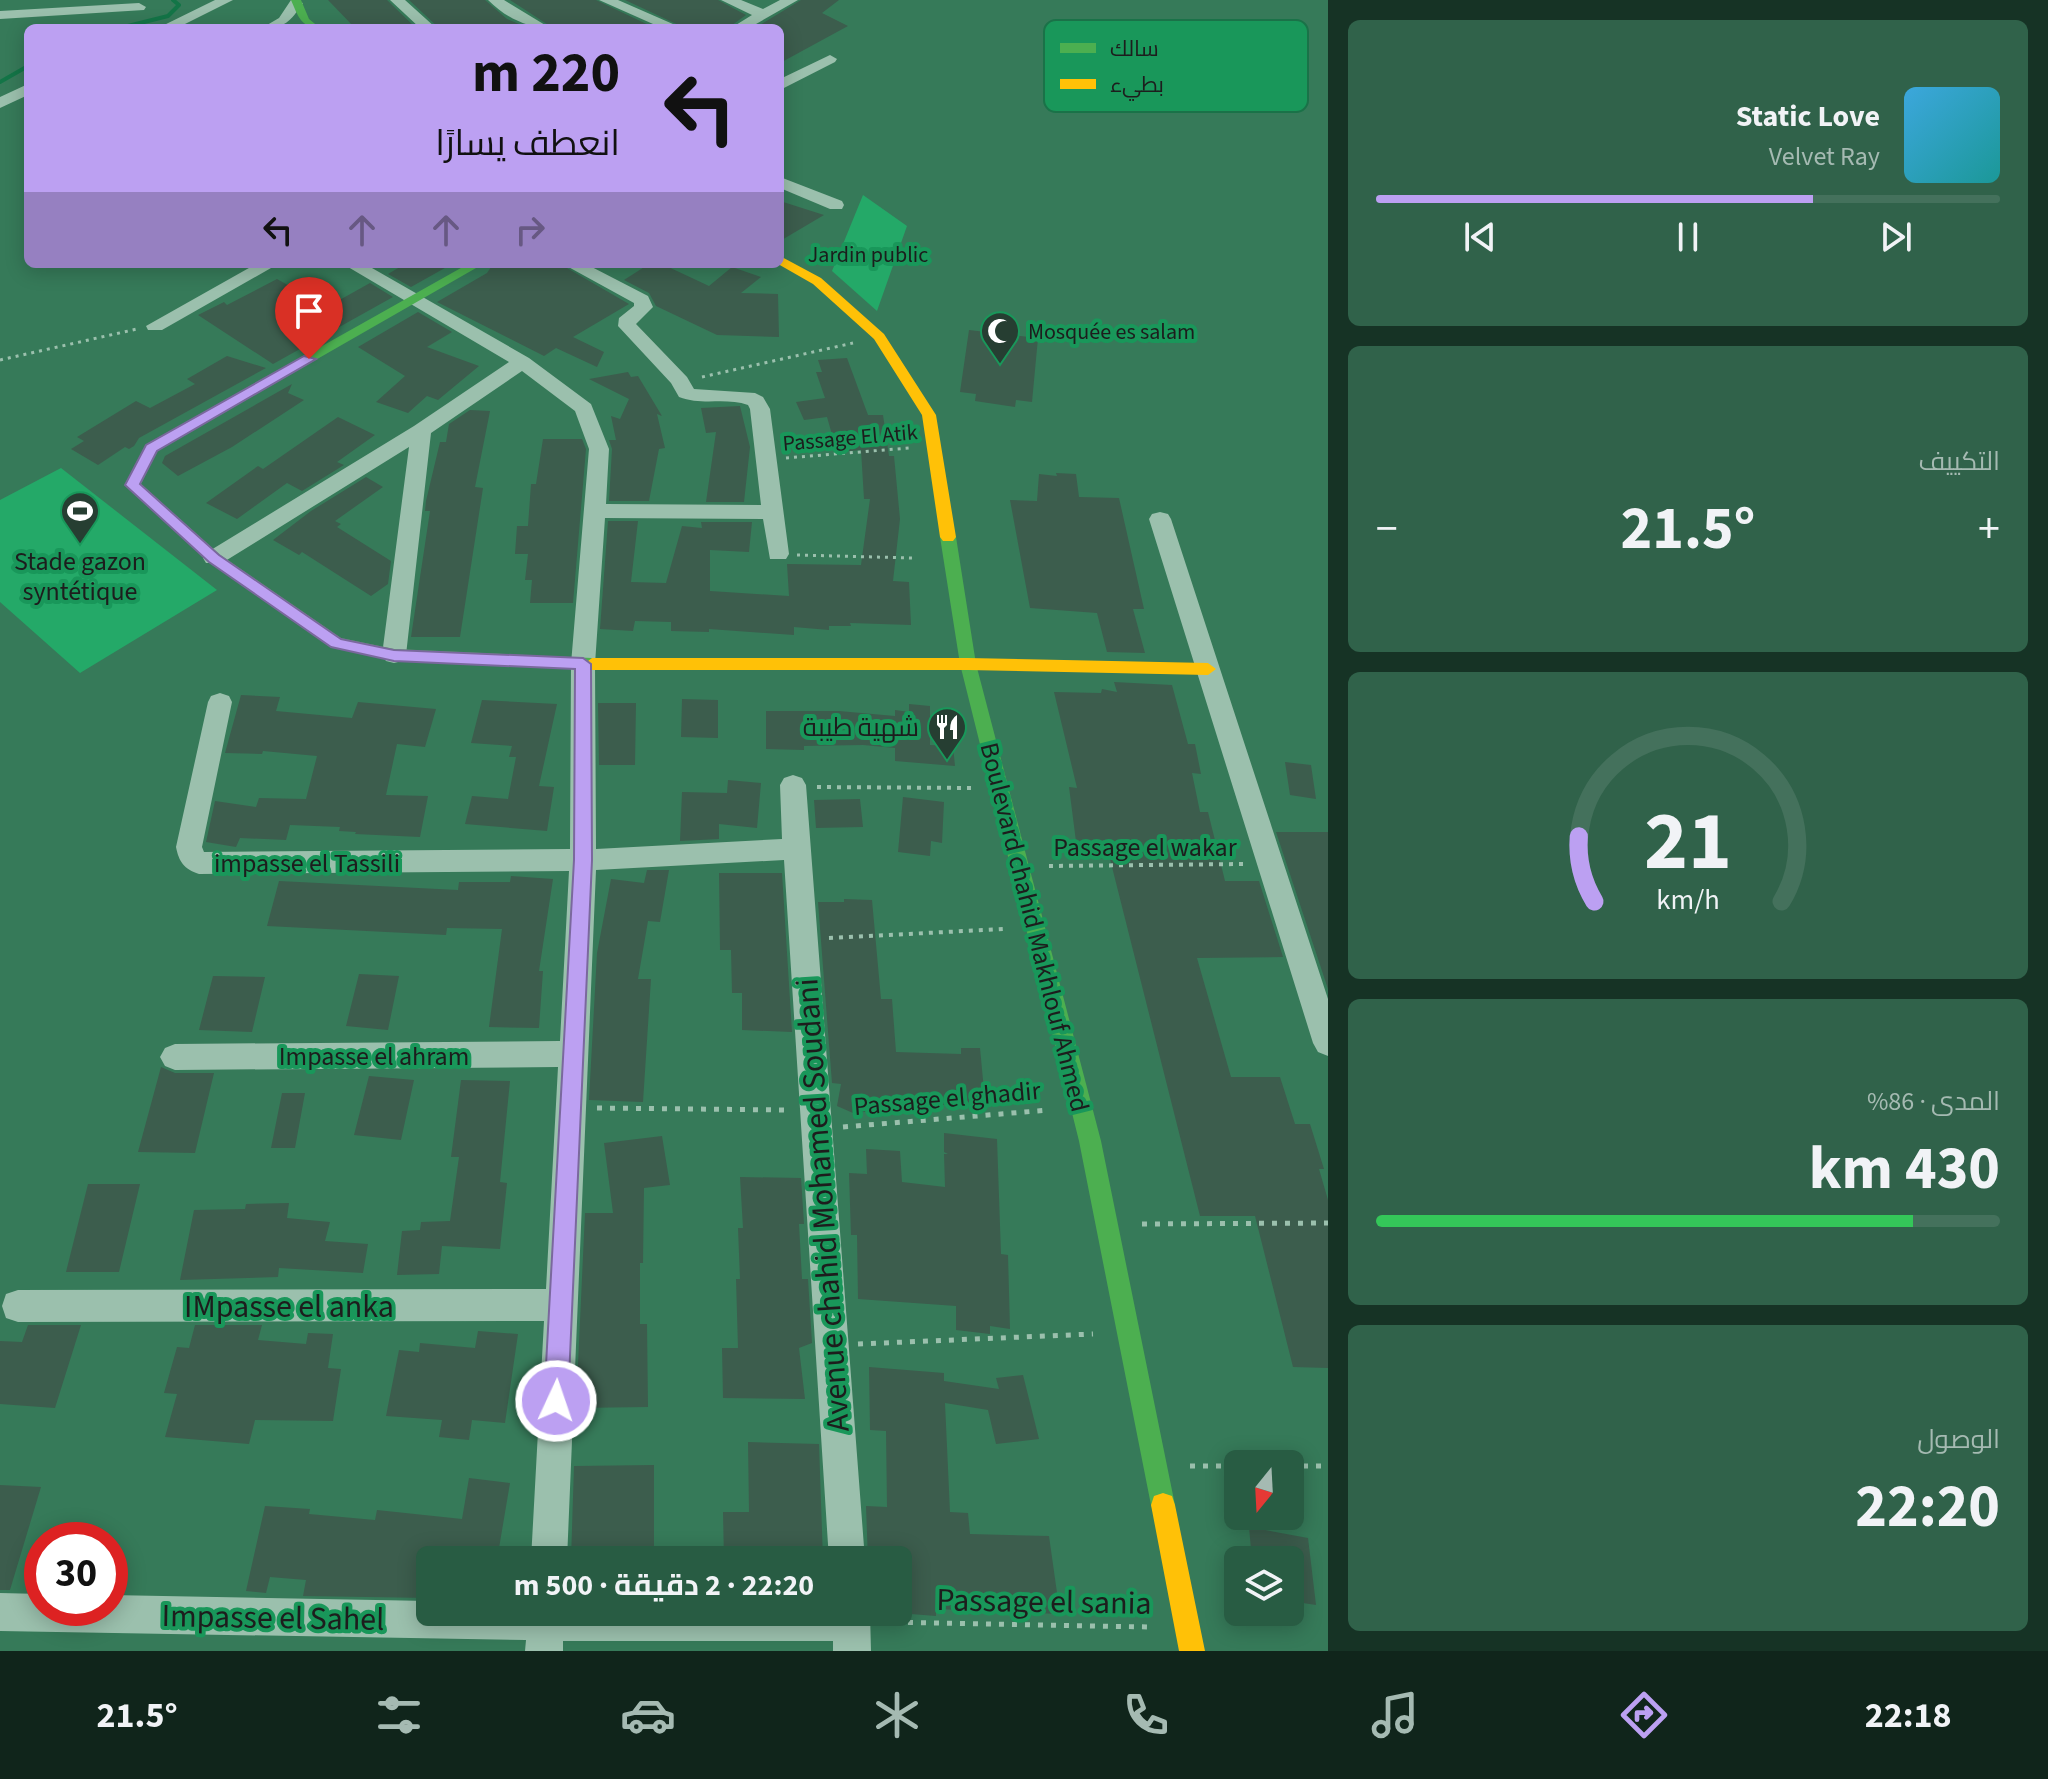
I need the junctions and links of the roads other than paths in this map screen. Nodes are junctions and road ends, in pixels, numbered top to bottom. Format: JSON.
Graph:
{"nodes":[{"id":1,"x":226,"y":0,"type":"edge"},
{"id":2,"x":397,"y":0,"type":"edge"},
{"id":3,"x":495,"y":0,"type":"edge"},
{"id":4,"x":606,"y":0,"type":"edge"},
{"id":5,"x":728,"y":0,"type":"edge"},
{"id":6,"x":791,"y":0,"type":"edge"},
{"id":7,"x":296,"y":1,"type":"edge"},
{"id":8,"x":139,"y":7,"type":"dead end"},
{"id":9,"x":3,"y":13,"type":"edge"},
{"id":10,"x":766,"y":15,"type":"junction"},
{"id":11,"x":174,"y":24,"type":"edge"},
{"id":12,"x":278,"y":24,"type":"edge"},
{"id":13,"x":310,"y":24,"type":"edge"},
{"id":14,"x":424,"y":24,"type":"edge"},
{"id":15,"x":535,"y":24,"type":"edge"},
{"id":16,"x":665,"y":24,"type":"edge"},
{"id":17,"x":747,"y":24,"type":"edge"},
{"id":18,"x":830,"y":59,"type":"dead end"},
{"id":19,"x":784,"y":83,"type":"edge"},
{"id":20,"x":24,"y":91,"type":"edge"},
{"id":21,"x":0,"y":103,"type":"edge"},
{"id":22,"x":784,"y":184,"type":"edge"},
{"id":23,"x":836,"y":205,"type":"dead end"},
{"id":24,"x":784,"y":262,"type":"edge"},
{"id":25,"x":262,"y":268,"type":"edge"},
{"id":26,"x":359,"y":268,"type":"edge"},
{"id":27,"x":470,"y":268,"type":"edge"},
{"id":28,"x":580,"y":268,"type":"edge"},
{"id":29,"x":414,"y":300,"type":"junction"},
{"id":30,"x":155,"y":326,"type":"road end"},
{"id":31,"x":522,"y":362,"type":"junction"},
{"id":32,"x":421,"y":430,"type":"junction"},
{"id":33,"x":594,"y":511,"type":"junction"},
{"id":34,"x":775,"y":512,"type":"junction"},
{"id":35,"x":1160,"y":519,"type":"dead end"},
{"id":36,"x":778,"y":554,"type":"road end"},
{"id":37,"x":214,"y":558,"type":"junction"},
{"id":38,"x":394,"y":655,"type":"junction"},
{"id":39,"x":583,"y":664,"type":"junction"},
{"id":40,"x":968,"y":664,"type":"junction"},
{"id":41,"x":1208,"y":669,"type":"junction"},
{"id":42,"x":220,"y":702,"type":"dead end"},
{"id":43,"x":794,"y":790,"type":"road end"},
{"id":44,"x":796,"y":849,"type":"junction"},
{"id":45,"x":583,"y":860,"type":"junction"},
{"id":46,"x":1328,"y":1043,"type":"edge"},
{"id":47,"x":573,"y":1054,"type":"junction"},
{"id":48,"x":175,"y":1057,"type":"dead end"},
{"id":49,"x":561,"y":1305,"type":"junction"},
{"id":50,"x":18,"y":1306,"type":"dead end"},
{"id":51,"x":550,"y":1546,"type":"edge"},
{"id":52,"x":846,"y":1546,"type":"edge"},
{"id":53,"x":0,"y":1612,"type":"edge"},
{"id":54,"x":545,"y":1628,"type":"edge"},
{"id":55,"x":851,"y":1628,"type":"edge"},
{"id":56,"x":1192,"y":1651,"type":"edge"}],
"edges":[{"from":1,"to":11,"type":"street"},
{"from":2,"to":14,"type":"street"},
{"from":3,"to":15,"type":"street"},
{"from":4,"to":16,"type":"street"},
{"from":5,"to":10,"type":"street"},
{"from":6,"to":10,"type":"street"},
{"from":7,"to":12,"type":"street"},
{"from":7,"to":13,"type":"street"},
{"from":8,"to":9,"type":"street"},
{"from":10,"to":17,"type":"street"},
{"from":18,"to":19,"type":"street"},
{"from":20,"to":21,"type":"street"},
{"from":22,"to":23,"type":"street"},
{"from":24,"to":40,"type":"street","name":"Boulevard chahid Makhlouf Ahmed"},
{"from":25,"to":30,"type":"street"},
{"from":26,"to":29,"type":"street"},
{"from":27,"to":29,"type":"street"},
{"from":28,"to":34,"type":"street"},
{"from":29,"to":31,"type":"street"},
{"from":29,"to":37,"type":"street"},
{"from":31,"to":32,"type":"street"},
{"from":31,"to":33,"type":"street"},
{"from":32,"to":37,"type":"street"},
{"from":32,"to":38,"type":"street"},
{"from":33,"to":34,"type":"street"},
{"from":33,"to":39,"type":"street"},
{"from":34,"to":36,"type":"street"},
{"from":35,"to":41,"type":"street"},
{"from":37,"to":38,"type":"street"},
{"from":38,"to":39,"type":"street"},
{"from":39,"to":40,"type":"street"},
{"from":39,"to":45,"type":"street"},
{"from":40,"to":41,"type":"street"},
{"from":40,"to":56,"type":"street","name":"Boulevard chahid Makhlouf Ahmed"},
{"from":41,"to":46,"type":"street"},
{"from":42,"to":45,"type":"street","name":"impasse el Tassili"},
{"from":43,"to":44,"type":"street","name":"Avenue chahid Mohamed Soudani"},
{"from":44,"to":45,"type":"street"},
{"from":44,"to":52,"type":"street","name":"Avenue chahid Mohamed Soudani"},
{"from":45,"to":47,"type":"street"},
{"from":47,"to":48,"type":"street","name":"Impasse el ahram"},
{"from":47,"to":49,"type":"street"},
{"from":49,"to":50,"type":"street","name":"IMpasse el anka"},
{"from":49,"to":51,"type":"street"},
{"from":53,"to":54,"type":"street","name":"Impasse el Sahel"},
{"from":54,"to":55,"type":"street"}]}
